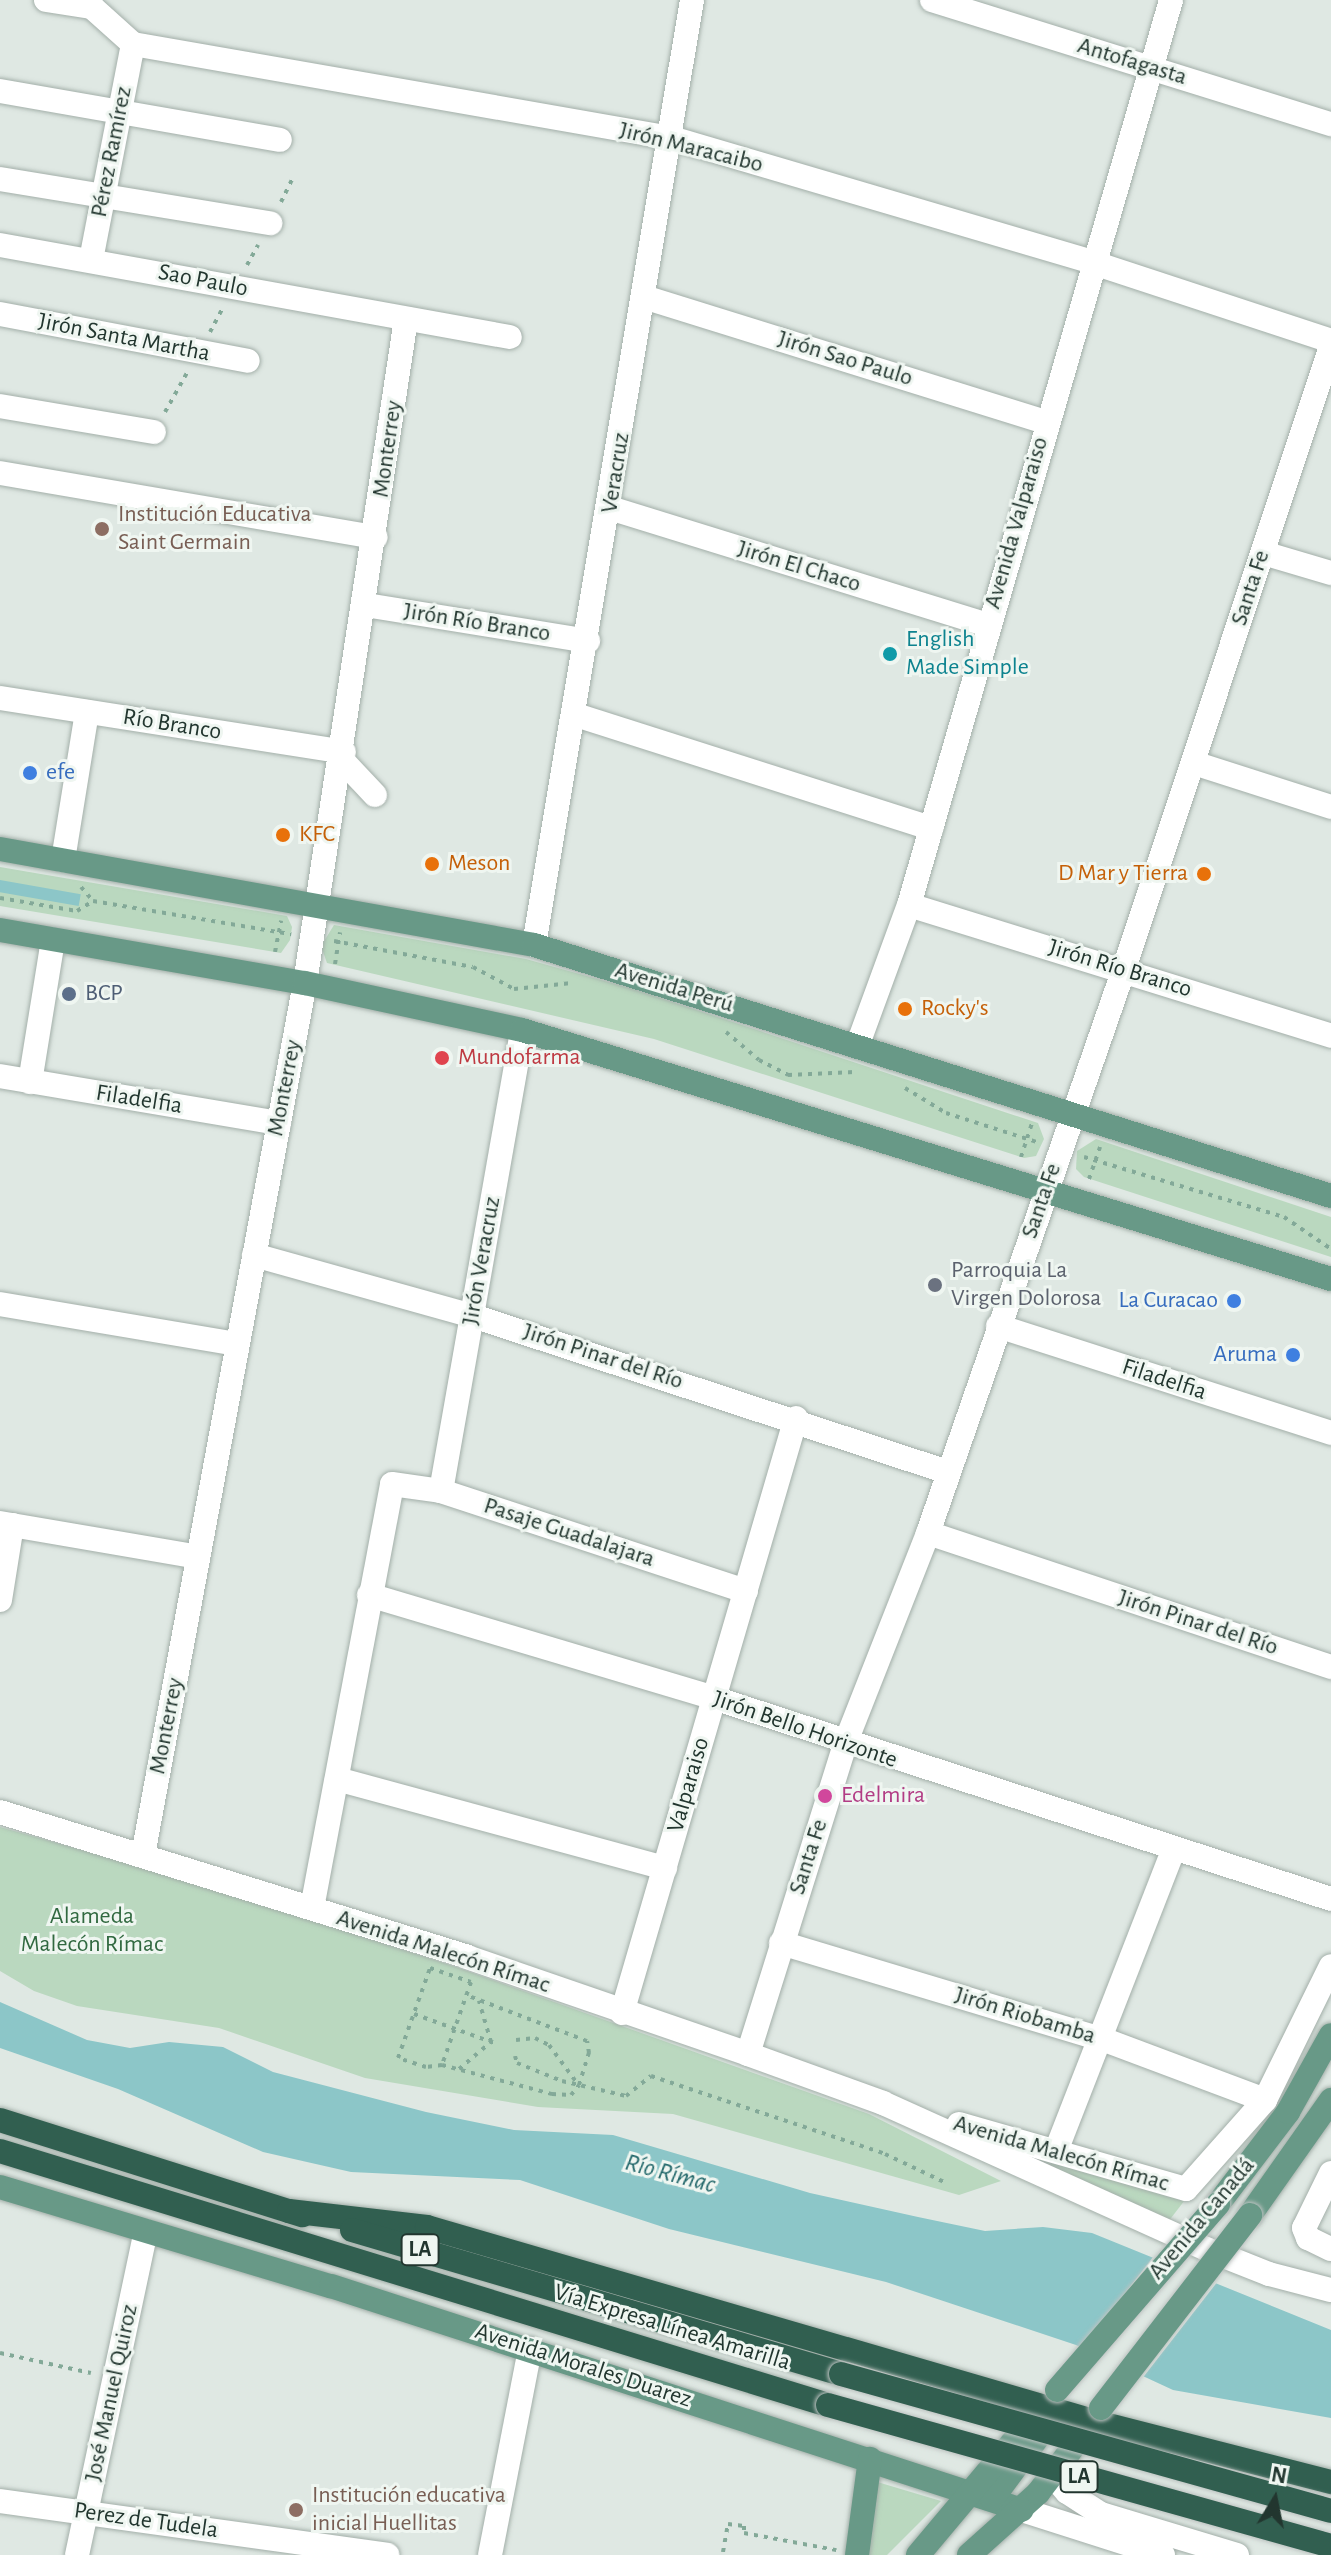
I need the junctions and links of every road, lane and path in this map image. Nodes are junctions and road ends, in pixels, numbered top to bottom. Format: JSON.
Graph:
{"nodes":[{"id":1,"x":46,"y":0,"type":"edge"},
{"id":2,"x":692,"y":0,"type":"edge"},
{"id":3,"x":932,"y":0,"type":"edge"},
{"id":4,"x":1171,"y":0,"type":"edge"},
{"id":5,"x":88,"y":4,"type":"edge"},
{"id":6,"x":133,"y":44,"type":"junction"},
{"id":7,"x":1151,"y":68,"type":"junction"},
{"id":8,"x":0,"y":91,"type":"edge"},
{"id":9,"x":119,"y":110,"type":"junction"},
{"id":10,"x":1331,"y":124,"type":"edge"},
{"id":11,"x":671,"y":138,"type":"junction"},
{"id":12,"x":280,"y":140,"type":"dead end"},
{"id":13,"x":0,"y":179,"type":"edge"},
{"id":14,"x":103,"y":196,"type":"junction"},
{"id":15,"x":270,"y":223,"type":"dead end"},
{"id":16,"x":0,"y":245,"type":"edge"},
{"id":17,"x":91,"y":260,"type":"junction"},
{"id":18,"x":1091,"y":262,"type":"junction"},
{"id":19,"x":644,"y":297,"type":"junction"},
{"id":20,"x":0,"y":314,"type":"edge"},
{"id":21,"x":406,"y":319,"type":"junction"},
{"id":22,"x":510,"y":337,"type":"dead end"},
{"id":23,"x":1331,"y":343,"type":"edge"},
{"id":24,"x":248,"y":361,"type":"dead end"},
{"id":25,"x":0,"y":406,"type":"edge"},
{"id":26,"x":1046,"y":422,"type":"junction"},
{"id":27,"x":154,"y":432,"type":"dead end"},
{"id":28,"x":0,"y":473,"type":"edge"},
{"id":29,"x":610,"y":508,"type":"junction"},
{"id":30,"x":376,"y":537,"type":"junction"},
{"id":31,"x":1263,"y":553,"type":"junction"},
{"id":32,"x":1331,"y":573,"type":"edge"},
{"id":33,"x":366,"y":605,"type":"junction"},
{"id":34,"x":989,"y":625,"type":"junction"},
{"id":35,"x":588,"y":641,"type":"junction"},
{"id":36,"x":0,"y":698,"type":"edge"},
{"id":37,"x":87,"y":712,"type":"junction"},
{"id":38,"x":576,"y":715,"type":"junction"},
{"id":39,"x":343,"y":756,"type":"junction"},
{"id":40,"x":1194,"y":763,"type":"junction"},
{"id":41,"x":375,"y":795,"type":"dead end"},
{"id":42,"x":1331,"y":807,"type":"edge"},
{"id":43,"x":931,"y":828,"type":"junction"},
{"id":44,"x":0,"y":849,"type":"edge"},
{"id":45,"x":63,"y":860,"type":"junction"},
{"id":46,"x":0,"y":898,"type":"edge"},
{"id":47,"x":315,"y":903,"type":"junction"},
{"id":48,"x":909,"y":905,"type":"junction"},
{"id":49,"x":282,"y":915,"type":"dead end"},
{"id":50,"x":341,"y":926,"type":"dead end"},
{"id":51,"x":0,"y":930,"type":"edge"},
{"id":52,"x":279,"y":931,"type":"junction"},
{"id":53,"x":291,"y":934,"type":"dead end"},
{"id":54,"x":323,"y":939,"type":"dead end"},
{"id":55,"x":53,"y":940,"type":"junction"},
{"id":56,"x":339,"y":941,"type":"junction"},
{"id":57,"x":534,"y":945,"type":"junction"},
{"id":58,"x":275,"y":952,"type":"dead end"},
{"id":59,"x":335,"y":964,"type":"dead end"},
{"id":60,"x":1124,"y":969,"type":"junction"},
{"id":61,"x":579,"y":982,"type":"dead end"},
{"id":62,"x":305,"y":983,"type":"junction"},
{"id":63,"x":722,"y":1027,"type":"dead end"},
{"id":64,"x":522,"y":1030,"type":"junction"},
{"id":65,"x":1331,"y":1036,"type":"edge"},
{"id":66,"x":858,"y":1044,"type":"junction"},
{"id":67,"x":861,"y":1072,"type":"dead end"},
{"id":68,"x":0,"y":1076,"type":"edge"},
{"id":69,"x":30,"y":1082,"type":"junction"},
{"id":70,"x":896,"y":1084,"type":"dead end"},
{"id":71,"x":1070,"y":1116,"type":"junction"},
{"id":72,"x":1033,"y":1121,"type":"dead end"},
{"id":73,"x":279,"y":1123,"type":"junction"},
{"id":74,"x":1027,"y":1138,"type":"junction"},
{"id":75,"x":1102,"y":1141,"type":"dead end"},
{"id":76,"x":1042,"y":1143,"type":"dead end"},
{"id":77,"x":1076,"y":1154,"type":"dead end"},
{"id":78,"x":1021,"y":1157,"type":"dead end"},
{"id":79,"x":1095,"y":1160,"type":"junction"},
{"id":80,"x":1089,"y":1179,"type":"dead end"},
{"id":81,"x":1047,"y":1189,"type":"junction"},
{"id":82,"x":1331,"y":1196,"type":"edge"},
{"id":83,"x":1331,"y":1249,"type":"edge"},
{"id":84,"x":254,"y":1255,"type":"junction"},
{"id":85,"x":1331,"y":1279,"type":"edge"},
{"id":86,"x":0,"y":1304,"type":"edge"},
{"id":87,"x":473,"y":1316,"type":"junction"},
{"id":88,"x":998,"y":1326,"type":"junction"},
{"id":89,"x":237,"y":1344,"type":"junction"},
{"id":90,"x":796,"y":1418,"type":"junction"},
{"id":91,"x":1331,"y":1433,"type":"edge"},
{"id":92,"x":948,"y":1472,"type":"junction"},
{"id":93,"x":441,"y":1491,"type":"junction"},
{"id":94,"x":6,"y":1524,"type":"edge"},
{"id":95,"x":928,"y":1533,"type":"junction"},
{"id":96,"x":198,"y":1557,"type":"junction"},
{"id":97,"x":746,"y":1591,"type":"junction"},
{"id":98,"x":369,"y":1595,"type":"junction"},
{"id":99,"x":0,"y":1600,"type":"edge"},
{"id":100,"x":1331,"y":1667,"type":"edge"},
{"id":101,"x":714,"y":1698,"type":"junction"},
{"id":102,"x":845,"y":1744,"type":"junction"},
{"id":103,"x":337,"y":1779,"type":"junction"},
{"id":104,"x":0,"y":1812,"type":"edge"},
{"id":105,"x":1174,"y":1849,"type":"junction"},
{"id":106,"x":143,"y":1855,"type":"junction"},
{"id":107,"x":665,"y":1868,"type":"junction"},
{"id":108,"x":1331,"y":1899,"type":"edge"},
{"id":109,"x":312,"y":1908,"type":"junction"},
{"id":110,"x":781,"y":1943,"type":"junction"},
{"id":111,"x":1331,"y":1966,"type":"edge"},
{"id":112,"x":466,"y":1995,"type":"junction"},
{"id":113,"x":478,"y":1999,"type":"junction"},
{"id":114,"x":622,"y":2013,"type":"junction"},
{"id":115,"x":414,"y":2014,"type":"junction"},
{"id":116,"x":455,"y":2028,"type":"junction"},
{"id":117,"x":1331,"y":2035,"type":"edge"},
{"id":118,"x":1102,"y":2039,"type":"junction"},
{"id":119,"x":516,"y":2040,"type":"dead end"},
{"id":120,"x":494,"y":2043,"type":"junction"},
{"id":121,"x":748,"y":2054,"type":"junction"},
{"id":122,"x":515,"y":2056,"type":"dead end"},
{"id":123,"x":442,"y":2065,"type":"junction"},
{"id":124,"x":458,"y":2069,"type":"junction"},
{"id":125,"x":579,"y":2085,"type":"junction"},
{"id":126,"x":1265,"y":2100,"type":"junction"},
{"id":127,"x":1331,"y":2100,"type":"edge"},
{"id":128,"x":883,"y":2103,"type":"junction"},
{"id":129,"x":0,"y":2120,"type":"edge"},
{"id":130,"x":0,"y":2151,"type":"edge"},
{"id":131,"x":1056,"y":2151,"type":"junction"},
{"id":132,"x":1331,"y":2173,"type":"edge"},
{"id":133,"x":946,"y":2183,"type":"dead end"},
{"id":134,"x":1191,"y":2185,"type":"joint"},
{"id":135,"x":0,"y":2187,"type":"edge"},
{"id":136,"x":289,"y":2211,"type":"junction"},
{"id":137,"x":146,"y":2231,"type":"junction"},
{"id":138,"x":1331,"y":2249,"type":"edge"},
{"id":139,"x":1331,"y":2290,"type":"edge"},
{"id":140,"x":530,"y":2349,"type":"junction"},
{"id":141,"x":0,"y":2353,"type":"edge"},
{"id":142,"x":115,"y":2378,"type":"junction"},
{"id":143,"x":1050,"y":2398,"type":"junction"},
{"id":144,"x":1097,"y":2414,"type":"junction"},
{"id":145,"x":870,"y":2459,"type":"junction"},
{"id":146,"x":1053,"y":2476,"type":"junction"},
{"id":147,"x":1331,"y":2482,"type":"edge"},
{"id":148,"x":968,"y":2491,"type":"junction"},
{"id":149,"x":992,"y":2499,"type":"junction"},
{"id":150,"x":0,"y":2501,"type":"edge"},
{"id":151,"x":1022,"y":2510,"type":"junction"},
{"id":152,"x":1331,"y":2511,"type":"edge"},
{"id":153,"x":86,"y":2513,"type":"junction"},
{"id":154,"x":1331,"y":2546,"type":"edge"},
{"id":155,"x":723,"y":2552,"type":"dead end"},
{"id":156,"x":77,"y":2555,"type":"edge"},
{"id":157,"x":387,"y":2555,"type":"edge"},
{"id":158,"x":490,"y":2555,"type":"edge"},
{"id":159,"x":857,"y":2555,"type":"edge"},
{"id":160,"x":918,"y":2555,"type":"edge"},
{"id":161,"x":969,"y":2555,"type":"edge"},
{"id":162,"x":1163,"y":2555,"type":"edge"},
{"id":163,"x":1237,"y":2555,"type":"edge"}],
"edges":[{"from":1,"to":5,"type":"street"},
{"from":2,"to":11,"type":"street","name":"Veracruz"},
{"from":3,"to":7,"type":"street","name":"Antofagasta"},
{"from":4,"to":7,"type":"street","name":"Avenida Valparaiso"},
{"from":5,"to":6,"type":"street"},
{"from":6,"to":9,"type":"street","name":"Pérez Ramírez"},
{"from":6,"to":11,"type":"street","name":"Jirón Maracaibo"},
{"from":7,"to":10,"type":"street","name":"Antofagasta"},
{"from":7,"to":18,"type":"street","name":"Avenida Valparaiso"},
{"from":8,"to":9,"type":"street"},
{"from":9,"to":12,"type":"street"},
{"from":9,"to":14,"type":"street","name":"Pérez Ramírez"},
{"from":11,"to":18,"type":"street","name":"Jirón Maracaibo"},
{"from":11,"to":19,"type":"street","name":"Veracruz"},
{"from":13,"to":14,"type":"street"},
{"from":14,"to":15,"type":"street"},
{"from":14,"to":17,"type":"street","name":"Pérez Ramírez"},
{"from":16,"to":17,"type":"street","name":"Sao Paulo"},
{"from":17,"to":21,"type":"street","name":"Sao Paulo"},
{"from":18,"to":23,"type":"street","name":"Jirón Maracaibo"},
{"from":18,"to":26,"type":"street","name":"Avenida Valparaiso"},
{"from":19,"to":26,"type":"street","name":"Jirón Sao Paulo"},
{"from":19,"to":29,"type":"street","name":"Veracruz"},
{"from":20,"to":24,"type":"street","name":"Jirón Santa Martha"},
{"from":21,"to":22,"type":"street","name":"Sao Paulo"},
{"from":21,"to":30,"type":"street","name":"Monterrey"},
{"from":23,"to":31,"type":"street","name":"Santa Fe"},
{"from":25,"to":27,"type":"street"},
{"from":26,"to":34,"type":"street","name":"Avenida Valparaiso"},
{"from":28,"to":30,"type":"street"},
{"from":29,"to":34,"type":"street","name":"Jirón El Chaco"},
{"from":29,"to":35,"type":"street","name":"Veracruz"},
{"from":30,"to":33,"type":"street","name":"Monterrey"},
{"from":31,"to":32,"type":"street"},
{"from":31,"to":40,"type":"street","name":"Santa Fe"},
{"from":33,"to":35,"type":"street","name":"Jirón Río Branco"},
{"from":33,"to":39,"type":"street","name":"Monterrey"},
{"from":34,"to":43,"type":"street","name":"Avenida Valparaiso"},
{"from":35,"to":38,"type":"street","name":"Veracruz"},
{"from":36,"to":37,"type":"street","name":"Río Branco"},
{"from":37,"to":39,"type":"street","name":"Río Branco"},
{"from":37,"to":45,"type":"street"},
{"from":38,"to":43,"type":"street"},
{"from":38,"to":57,"type":"street","name":"Veracruz"},
{"from":39,"to":41,"type":"street"},
{"from":39,"to":47,"type":"street","name":"Monterrey"},
{"from":40,"to":42,"type":"street"},
{"from":40,"to":60,"type":"street","name":"Santa Fe"},
{"from":43,"to":48,"type":"street","name":"Avenida Valparaiso"},
{"from":44,"to":45,"type":"main road","name":"Avenida Perú"},
{"from":45,"to":47,"type":"main road","name":"Avenida Perú"},
{"from":46,"to":52,"type":"path"},
{"from":47,"to":57,"type":"main road","name":"Avenida Perú"},
{"from":47,"to":62,"type":"street","name":"Monterrey"},
{"from":48,"to":60,"type":"street","name":"Jirón Río Branco"},
{"from":48,"to":66,"type":"street","name":"Avenida Valparaiso"},
{"from":49,"to":52,"type":"path"},
{"from":50,"to":56,"type":"path"},
{"from":51,"to":55,"type":"main road"},
{"from":52,"to":53,"type":"path"},
{"from":52,"to":58,"type":"path"},
{"from":54,"to":56,"type":"path"},
{"from":55,"to":62,"type":"main road"},
{"from":55,"to":69,"type":"street"},
{"from":56,"to":59,"type":"path"},
{"from":56,"to":61,"type":"path"},
{"from":57,"to":66,"type":"main road","name":"Avenida Perú"},
{"from":60,"to":65,"type":"street","name":"Jirón Río Branco"},
{"from":60,"to":71,"type":"street","name":"Santa Fe"},
{"from":62,"to":64,"type":"main road"},
{"from":62,"to":73,"type":"street","name":"Monterrey"},
{"from":63,"to":67,"type":"path"},
{"from":64,"to":81,"type":"main road"},
{"from":64,"to":87,"type":"street","name":"Jirón Veracruz"},
{"from":66,"to":71,"type":"main road","name":"Avenida Perú"},
{"from":68,"to":69,"type":"street","name":"Filadelfia"},
{"from":69,"to":73,"type":"street","name":"Filadelfia"},
{"from":70,"to":74,"type":"path"},
{"from":71,"to":81,"type":"street","name":"Santa Fe"},
{"from":71,"to":82,"type":"main road","name":"Avenida Perú"},
{"from":72,"to":74,"type":"path"},
{"from":73,"to":84,"type":"street","name":"Monterrey"},
{"from":74,"to":76,"type":"path"},
{"from":74,"to":78,"type":"path"},
{"from":75,"to":79,"type":"path"},
{"from":77,"to":79,"type":"path"},
{"from":79,"to":80,"type":"path"},
{"from":79,"to":83,"type":"path"},
{"from":81,"to":85,"type":"main road"},
{"from":81,"to":88,"type":"street","name":"Santa Fe"},
{"from":84,"to":87,"type":"street","name":"Jirón Pinar del Río"},
{"from":84,"to":89,"type":"street","name":"Monterrey"},
{"from":86,"to":89,"type":"street"},
{"from":87,"to":90,"type":"street","name":"Jirón Pinar del Río"},
{"from":87,"to":93,"type":"street","name":"Jirón Veracruz"},
{"from":88,"to":91,"type":"street","name":"Filadelfia"},
{"from":88,"to":92,"type":"street","name":"Santa Fe"},
{"from":89,"to":96,"type":"street","name":"Monterrey"},
{"from":90,"to":92,"type":"street","name":"Jirón Pinar del Río"},
{"from":90,"to":97,"type":"street","name":"Valparaiso"},
{"from":92,"to":95,"type":"street","name":"Santa Fe"},
{"from":93,"to":97,"type":"street","name":"Pasaje Guadalajara"},
{"from":93,"to":98,"type":"street","name":"Pasaje Guadalajara"},
{"from":94,"to":96,"type":"street"},
{"from":94,"to":99,"type":"street"},
{"from":95,"to":100,"type":"street","name":"Jirón Pinar del Río"},
{"from":95,"to":102,"type":"street","name":"Santa Fe"},
{"from":96,"to":106,"type":"street","name":"Monterrey"},
{"from":97,"to":101,"type":"street","name":"Valparaiso"},
{"from":98,"to":101,"type":"street","name":"Jirón Bello Horizonte"},
{"from":98,"to":103,"type":"street"},
{"from":101,"to":102,"type":"street","name":"Jirón Bello Horizonte"},
{"from":101,"to":107,"type":"street","name":"Valparaiso"},
{"from":102,"to":105,"type":"street","name":"Jirón Bello Horizonte"},
{"from":102,"to":110,"type":"street","name":"Santa Fe"},
{"from":103,"to":107,"type":"street"},
{"from":103,"to":109,"type":"street"},
{"from":104,"to":106,"type":"street","name":"Avenida Malecón Rímac"},
{"from":105,"to":108,"type":"street","name":"Jirón Bello Horizonte"},
{"from":105,"to":118,"type":"street"},
{"from":106,"to":109,"type":"street","name":"Avenida Malecón Rímac"},
{"from":107,"to":114,"type":"street","name":"Valparaiso"},
{"from":109,"to":114,"type":"street","name":"Avenida Malecón Rímac"},
{"from":110,"to":118,"type":"street","name":"Jirón Riobamba"},
{"from":110,"to":121,"type":"street","name":"Santa Fe"},
{"from":111,"to":126,"type":"street","name":"Avenida Canadá"},
{"from":112,"to":113,"type":"path"},
{"from":112,"to":115,"type":"path"},
{"from":112,"to":116,"type":"path"},
{"from":113,"to":120,"type":"path"},
{"from":113,"to":125,"type":"path"},
{"from":114,"to":121,"type":"street","name":"Avenida Malecón Rímac"},
{"from":115,"to":116,"type":"path"},
{"from":115,"to":123,"type":"path"},
{"from":116,"to":120,"type":"path"},
{"from":116,"to":123,"type":"path"},
{"from":117,"to":143,"type":"main road","name":"Avenida Canadá","bridge":true},
{"from":118,"to":126,"type":"street","name":"Jirón Riobamba"},
{"from":118,"to":131,"type":"street"},
{"from":119,"to":125,"type":"path"},
{"from":120,"to":124,"type":"path"},
{"from":121,"to":128,"type":"street","name":"Avenida Malecón Rímac"},
{"from":122,"to":125,"type":"path"},
{"from":123,"to":124,"type":"path"},
{"from":124,"to":125,"type":"path"},
{"from":125,"to":133,"type":"path"},
{"from":126,"to":134,"type":"street","name":"Avenida Canadá"},
{"from":127,"to":144,"type":"main road","name":"Avenida Canadá","bridge":true},
{"from":128,"to":131,"type":"street","name":"Avenida Malecón Rímac"},
{"from":128,"to":139,"type":"street","name":"Avenida Malecón Rímac"},
{"from":129,"to":136,"type":"highway","name":"Vía Expresa Línea Amarilla","number":"LA"},
{"from":130,"to":154,"type":"highway","name":"Vía Expresa Línea Amarilla","number":"LA","bridge":true},
{"from":131,"to":134,"type":"street","name":"Avenida Malecón Rímac"},
{"from":132,"to":138,"type":"street"},
{"from":135,"to":137,"type":"main road","name":"Avenida Morales Duarez"},
{"from":136,"to":143,"type":"highway"},
{"from":136,"to":152,"type":"highway","name":"Vía Expresa Línea Amarilla","number":"LA","bridge":true},
{"from":137,"to":140,"type":"main road","name":"Avenida Morales Duarez"},
{"from":137,"to":142,"type":"street","name":"José Manuel Quiroz"},
{"from":140,"to":145,"type":"main road","name":"Avenida Morales Duarez"},
{"from":140,"to":158,"type":"street"},
{"from":141,"to":142,"type":"path"},
{"from":142,"to":153,"type":"street","name":"José Manuel Quiroz"},
{"from":143,"to":144,"type":"highway"},
{"from":143,"to":148,"type":"main road","name":"Avenida Canadá"},
{"from":143,"to":149,"type":"main road"},
{"from":144,"to":146,"type":"main road","name":"Avenida Canadá"},
{"from":144,"to":147,"type":"highway"},
{"from":145,"to":148,"type":"main road","name":"Avenida Morales Duarez"},
{"from":145,"to":159,"type":"main road"},
{"from":146,"to":151,"type":"main road","name":"Avenida Canadá"},
{"from":146,"to":163,"type":"street"},
{"from":148,"to":149,"type":"main road","name":"Avenida Morales Duarez"},
{"from":148,"to":160,"type":"main road","name":"Avenida Canadá"},
{"from":149,"to":151,"type":"main road","name":"Avenida Morales Duarez"},
{"from":150,"to":153,"type":"street","name":"Perez de Tudela"},
{"from":151,"to":161,"type":"main road","name":"Avenida Canadá"},
{"from":151,"to":162,"type":"street","name":"Avenida Morales Duarez"},
{"from":153,"to":156,"type":"street","name":"José Manuel Quiroz"},
{"from":153,"to":157,"type":"street","name":"Perez de Tudela"},
{"from":155,"to":159,"type":"path"}]}
